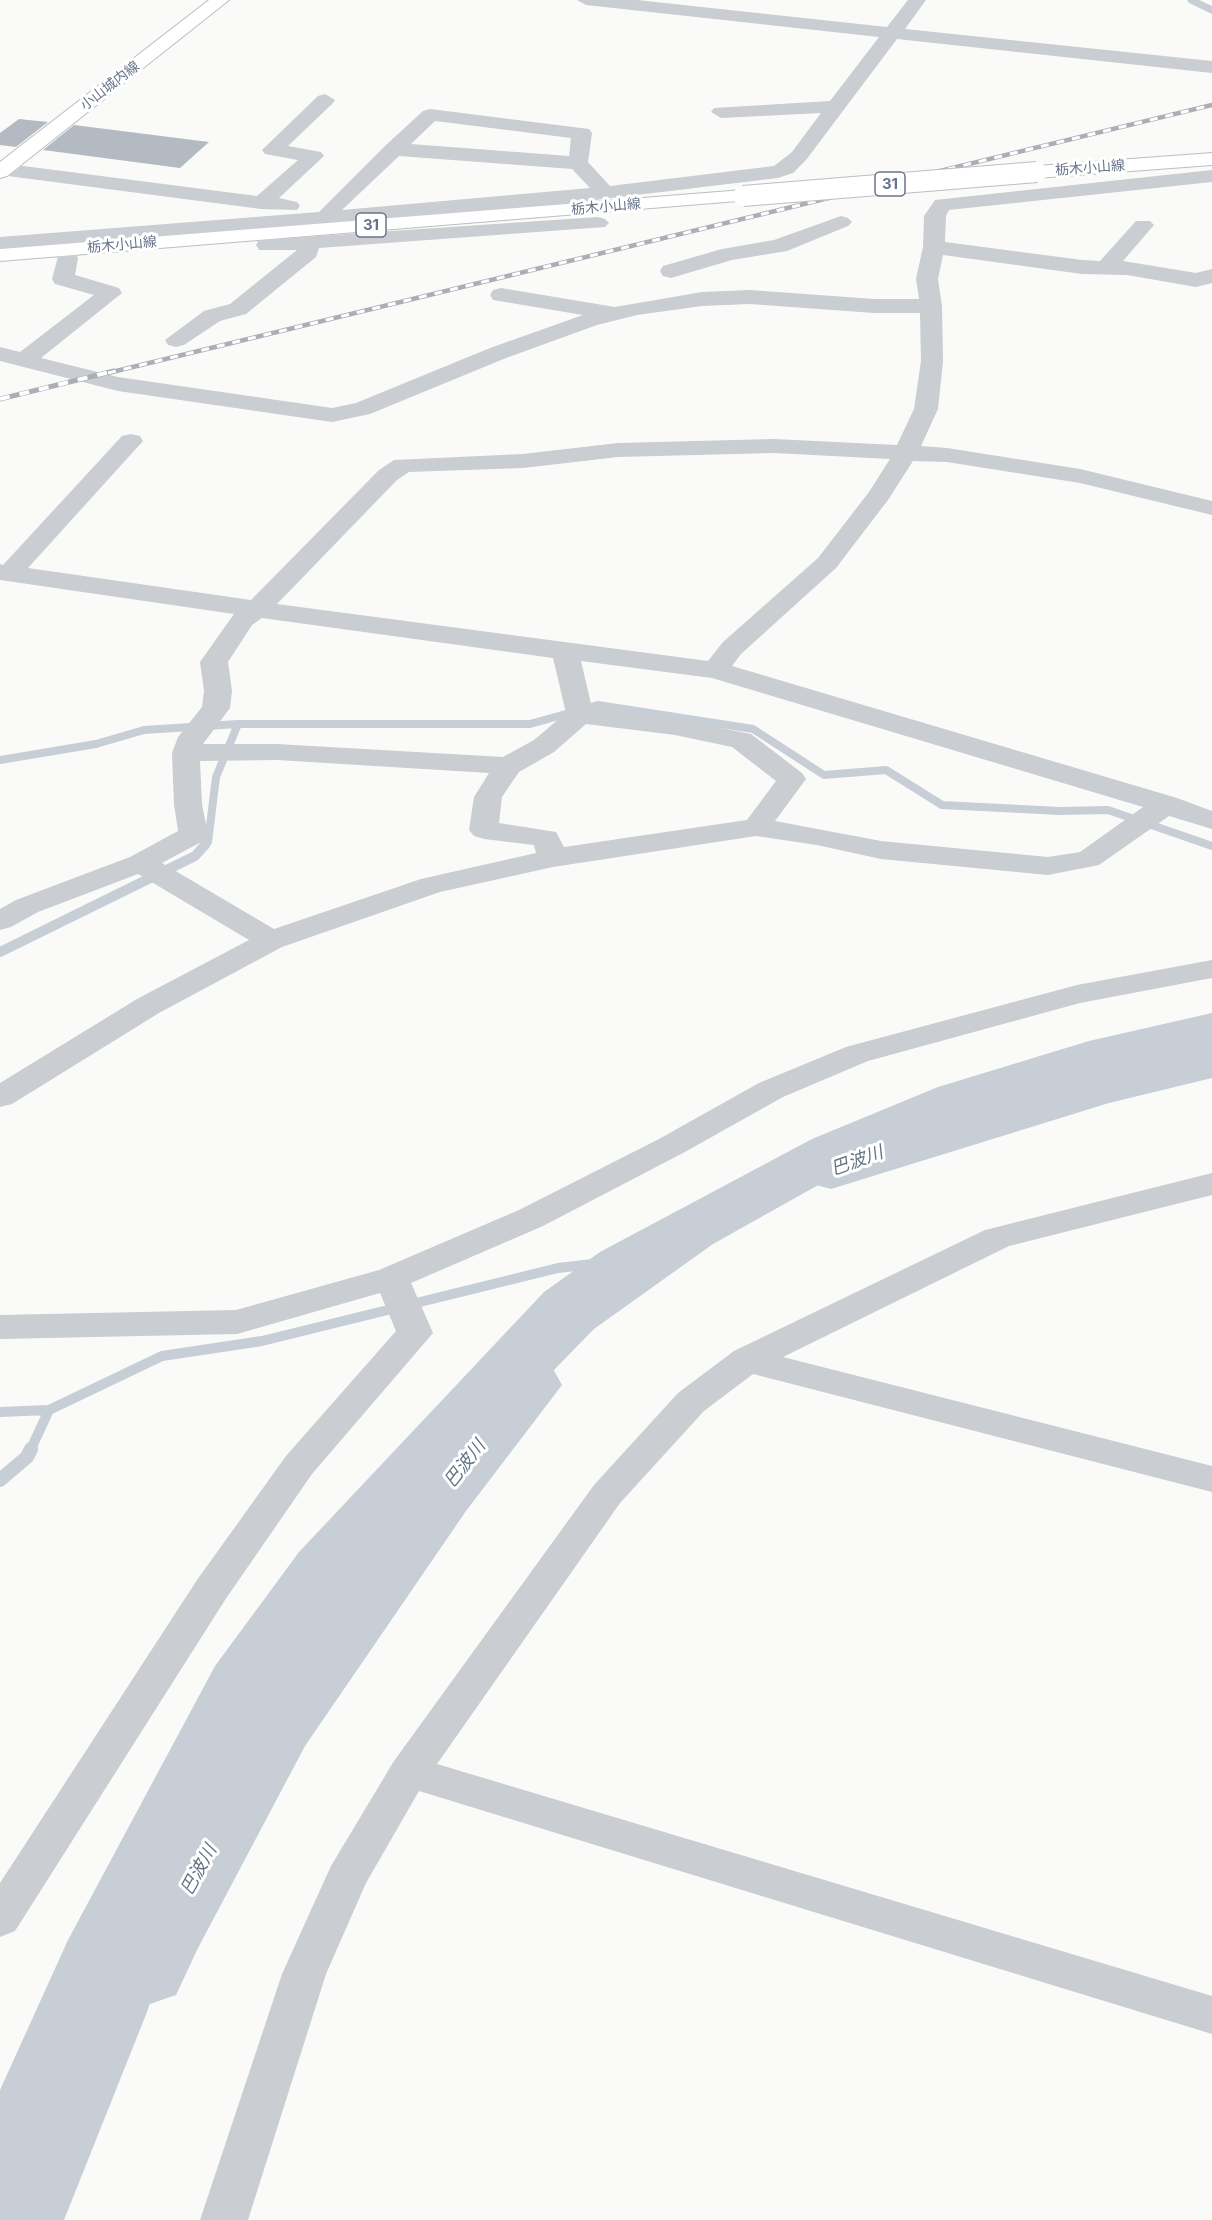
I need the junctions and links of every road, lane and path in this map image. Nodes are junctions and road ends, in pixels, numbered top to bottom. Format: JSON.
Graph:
{"nodes":[{"id":1,"x":220,"y":0,"type":"edge"},
{"id":2,"x":586,"y":0,"type":"edge"},
{"id":3,"x":917,"y":0,"type":"edge"},
{"id":4,"x":892,"y":33,"type":"junction"},
{"id":5,"x":1212,"y":67,"type":"edge"},
{"id":6,"x":325,"y":100,"type":"dead end"},
{"id":7,"x":835,"y":107,"type":"junction"},
{"id":8,"x":721,"y":112,"type":"dead end"},
{"id":9,"x":393,"y":149,"type":"junction"},
{"id":10,"x":1212,"y":159,"type":"edge"},
{"id":11,"x":578,"y":163,"type":"junction"},
{"id":12,"x":1,"y":170,"type":"edge"},
{"id":13,"x":1212,"y":176,"type":"edge"},
{"id":14,"x":605,"y":193,"type":"junction"},
{"id":15,"x":261,"y":202,"type":"junction"},
{"id":16,"x":328,"y":211,"type":"junction"},
{"id":17,"x":350,"y":216,"type":"junction"},
{"id":18,"x":841,"y":222,"type":"dead end"},
{"id":19,"x":598,"y":224,"type":"dead end"},
{"id":20,"x":1143,"y":225,"type":"dead end"},
{"id":21,"x":308,"y":242,"type":"junction"},
{"id":22,"x":0,"y":243,"type":"edge"},
{"id":23,"x":934,"y":247,"type":"junction"},
{"id":24,"x":0,"y":255,"type":"edge"},
{"id":25,"x":721,"y":256,"type":"junction"},
{"id":26,"x":67,"y":258,"type":"junction"},
{"id":27,"x":0,"y":262,"type":"edge"},
{"id":28,"x":1106,"y":267,"type":"junction"},
{"id":29,"x":671,"y":271,"type":"dead end"},
{"id":30,"x":1212,"y":276,"type":"edge"},
{"id":31,"x":501,"y":295,"type":"dead end"},
{"id":32,"x":777,"y":297,"type":"junction"},
{"id":33,"x":931,"y":306,"type":"junction"},
{"id":34,"x":618,"y":313,"type":"junction"},
{"id":35,"x":176,"y":340,"type":"dead end"},
{"id":36,"x":0,"y":354,"type":"edge"},
{"id":37,"x":25,"y":359,"type":"junction"},
{"id":38,"x":131,"y":441,"type":"dead end"},
{"id":39,"x":906,"y":453,"type":"junction"},
{"id":40,"x":1212,"y":508,"type":"edge"},
{"id":41,"x":4,"y":573,"type":"edge"},
{"id":42,"x":258,"y":608,"type":"junction"},
{"id":43,"x":565,"y":652,"type":"junction"},
{"id":44,"x":715,"y":670,"type":"junction"},
{"id":45,"x":580,"y":715,"type":"junction"},
{"id":46,"x":186,"y":753,"type":"junction"},
{"id":47,"x":508,"y":766,"type":"junction"},
{"id":48,"x":1167,"y":804,"type":"junction"},
{"id":49,"x":1212,"y":820,"type":"edge"},
{"id":50,"x":756,"y":827,"type":"junction"},
{"id":51,"x":554,"y":858,"type":"junction"},
{"id":52,"x":140,"y":863,"type":"junction"},
{"id":53,"x":0,"y":921,"type":"edge"},
{"id":54,"x":271,"y":940,"type":"junction"},
{"id":55,"x":1212,"y":969,"type":"edge"},
{"id":56,"x":0,"y":1097,"type":"edge"},
{"id":57,"x":1212,"y":1184,"type":"edge"},
{"id":58,"x":391,"y":1278,"type":"junction"},
{"id":59,"x":0,"y":1327,"type":"edge"},
{"id":60,"x":747,"y":1360,"type":"junction"},
{"id":61,"x":1212,"y":1479,"type":"edge"},
{"id":62,"x":409,"y":1772,"type":"junction"},
{"id":63,"x":0,"y":1919,"type":"edge"},
{"id":64,"x":1212,"y":2015,"type":"edge"},
{"id":65,"x":224,"y":2220,"type":"edge"}],
"edges":[{"from":1,"to":12,"type":"main road","name":"小山城内線"},
{"from":2,"to":4,"type":"street"},
{"from":3,"to":4,"type":"street"},
{"from":4,"to":5,"type":"street"},
{"from":4,"to":7,"type":"street"},
{"from":6,"to":15,"type":"street"},
{"from":7,"to":8,"type":"street"},
{"from":7,"to":14,"type":"street"},
{"from":9,"to":11,"type":"street"},
{"from":9,"to":11,"type":"street"},
{"from":9,"to":16,"type":"street"},
{"from":10,"to":24,"type":"main road","name":"栃木小山線","number":"31","bridge":true},
{"from":11,"to":14,"type":"street"},
{"from":12,"to":15,"type":"street"},
{"from":13,"to":23,"type":"street"},
{"from":14,"to":17,"type":"street"},
{"from":15,"to":16,"type":"street"},
{"from":16,"to":17,"type":"street"},
{"from":17,"to":22,"type":"street"},
{"from":18,"to":25,"type":"street"},
{"from":19,"to":21,"type":"street"},
{"from":20,"to":28,"type":"street"},
{"from":21,"to":26,"type":"street"},
{"from":21,"to":35,"type":"street"},
{"from":23,"to":28,"type":"street"},
{"from":23,"to":33,"type":"street"},
{"from":25,"to":29,"type":"street"},
{"from":25,"to":32,"type":"street"},
{"from":26,"to":27,"type":"street"},
{"from":26,"to":37,"type":"street"},
{"from":28,"to":30,"type":"street"},
{"from":31,"to":34,"type":"street"},
{"from":32,"to":33,"type":"street"},
{"from":32,"to":34,"type":"street"},
{"from":33,"to":39,"type":"street"},
{"from":34,"to":37,"type":"street"},
{"from":36,"to":37,"type":"street"},
{"from":38,"to":41,"type":"street"},
{"from":39,"to":40,"type":"street"},
{"from":39,"to":42,"type":"street"},
{"from":39,"to":44,"type":"street"},
{"from":41,"to":42,"type":"street"},
{"from":42,"to":43,"type":"street"},
{"from":42,"to":46,"type":"street"},
{"from":43,"to":44,"type":"street"},
{"from":43,"to":45,"type":"street"},
{"from":44,"to":48,"type":"street"},
{"from":45,"to":47,"type":"street"},
{"from":45,"to":50,"type":"street"},
{"from":46,"to":47,"type":"street"},
{"from":46,"to":52,"type":"street"},
{"from":47,"to":51,"type":"street"},
{"from":48,"to":49,"type":"street"},
{"from":48,"to":50,"type":"street"},
{"from":50,"to":51,"type":"street"},
{"from":51,"to":54,"type":"street"},
{"from":52,"to":53,"type":"street"},
{"from":52,"to":54,"type":"street"},
{"from":54,"to":56,"type":"street"},
{"from":55,"to":58,"type":"street"},
{"from":57,"to":60,"type":"street"},
{"from":58,"to":59,"type":"street"},
{"from":58,"to":63,"type":"street"},
{"from":60,"to":61,"type":"street"},
{"from":60,"to":62,"type":"street"},
{"from":62,"to":64,"type":"street"},
{"from":62,"to":65,"type":"street"}]}
